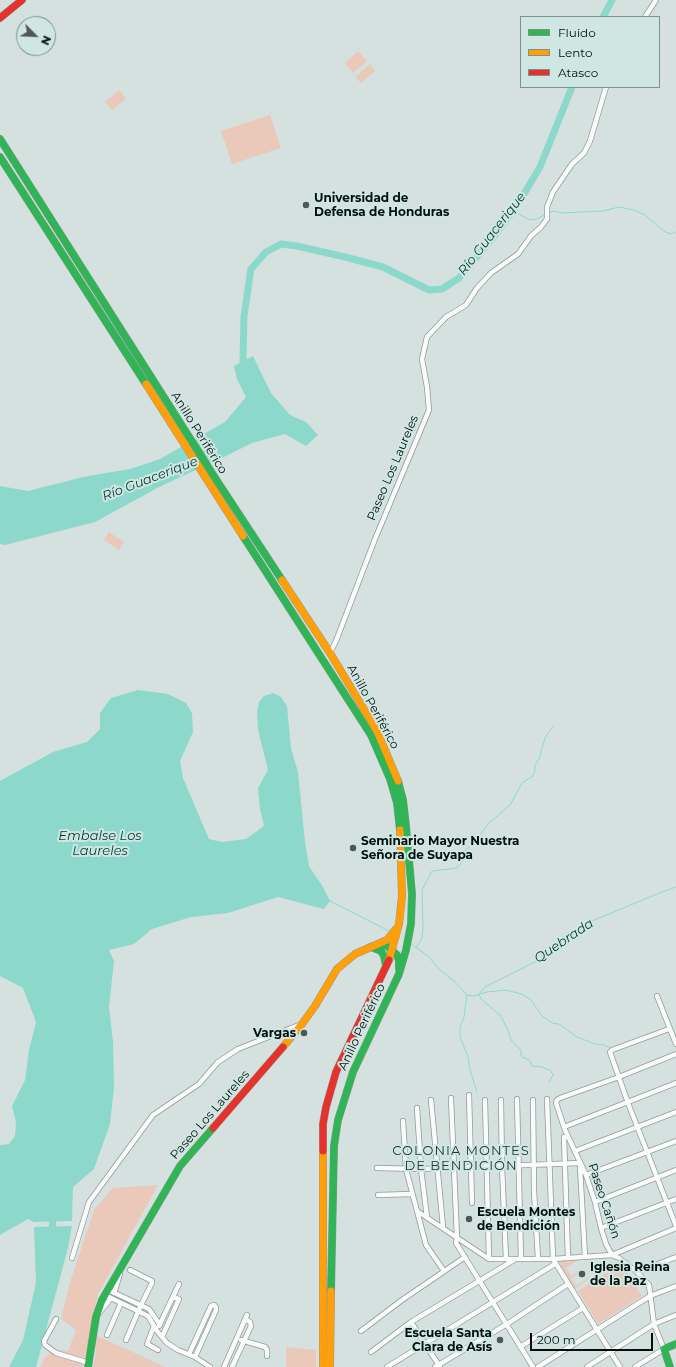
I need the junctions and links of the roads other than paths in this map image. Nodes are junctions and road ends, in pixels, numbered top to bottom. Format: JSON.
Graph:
{"nodes":[{"id":1,"x":22,"y":0,"type":"edge"},
{"id":2,"x":656,"y":0,"type":"edge"},
{"id":3,"x":646,"y":16,"type":"edge"},
{"id":4,"x":0,"y":18,"type":"edge"},
{"id":5,"x":606,"y":88,"type":"edge"},
{"id":6,"x":0,"y":139,"type":"edge"},
{"id":7,"x":0,"y":157,"type":"edge"},
{"id":8,"x":173,"y":420,"type":"junction"},
{"id":9,"x":214,"y":483,"type":"junction"},
{"id":10,"x":330,"y":654,"type":"junction"},
{"id":11,"x":399,"y":924,"type":"junction"},
{"id":12,"x":380,"y":944,"type":"junction"},
{"id":13,"x":370,"y":947,"type":"junction"},
{"id":14,"x":392,"y":950,"type":"junction"},
{"id":15,"x":386,"y":967,"type":"junction"},
{"id":16,"x":399,"y":974,"type":"junction"},
{"id":17,"x":656,"y":996,"type":"dead end"},
{"id":18,"x":302,"y":1024,"type":"junction"},
{"id":19,"x":669,"y":1029,"type":"junction"},
{"id":20,"x":676,"y":1044,"type":"edge"},
{"id":21,"x":347,"y":1048,"type":"junction"},
{"id":22,"x":676,"y":1054,"type":"edge"},
{"id":23,"x":359,"y":1058,"type":"junction"},
{"id":24,"x":619,"y":1077,"type":"junction"},
{"id":25,"x":676,"y":1083,"type":"edge"},
{"id":26,"x":469,"y":1095,"type":"dead end"},
{"id":27,"x":451,"y":1098,"type":"dead end"},
{"id":28,"x":517,"y":1099,"type":"dead end"},
{"id":29,"x":547,"y":1099,"type":"dead end"},
{"id":30,"x":431,"y":1100,"type":"dead end"},
{"id":31,"x":485,"y":1100,"type":"dead end"},
{"id":32,"x":501,"y":1100,"type":"dead end"},
{"id":33,"x":533,"y":1100,"type":"dead end"},
{"id":34,"x":628,"y":1103,"type":"junction"},
{"id":35,"x":417,"y":1108,"type":"dead end"},
{"id":36,"x":676,"y":1112,"type":"edge"},
{"id":37,"x":403,"y":1121,"type":"dead end"},
{"id":38,"x":564,"y":1127,"type":"junction"},
{"id":39,"x":638,"y":1127,"type":"junction"},
{"id":40,"x":564,"y":1137,"type":"dead end"},
{"id":41,"x":676,"y":1141,"type":"edge"},
{"id":42,"x":574,"y":1151,"type":"junction"},
{"id":43,"x":648,"y":1152,"type":"junction"},
{"id":44,"x":566,"y":1163,"type":"junction"},
{"id":45,"x":580,"y":1163,"type":"junction"},
{"id":46,"x":534,"y":1164,"type":"junction"},
{"id":47,"x":549,"y":1164,"type":"junction"},
{"id":48,"x":518,"y":1165,"type":"junction"},
{"id":49,"x":502,"y":1166,"type":"junction"},
{"id":50,"x":486,"y":1167,"type":"junction"},
{"id":51,"x":377,"y":1168,"type":"dead end"},
{"id":52,"x":438,"y":1168,"type":"junction"},
{"id":53,"x":454,"y":1168,"type":"junction"},
{"id":54,"x":471,"y":1168,"type":"junction"},
{"id":55,"x":406,"y":1169,"type":"junction"},
{"id":56,"x":422,"y":1169,"type":"junction"},
{"id":57,"x":676,"y":1170,"type":"edge"},
{"id":58,"x":586,"y":1175,"type":"junction"},
{"id":59,"x":657,"y":1178,"type":"junction"},
{"id":60,"x":412,"y":1194,"type":"junction"},
{"id":61,"x":378,"y":1195,"type":"dead end"},
{"id":62,"x":676,"y":1199,"type":"edge"},
{"id":63,"x":595,"y":1202,"type":"junction"},
{"id":64,"x":472,"y":1203,"type":"dead end"},
{"id":65,"x":667,"y":1203,"type":"junction"},
{"id":66,"x":417,"y":1211,"type":"junction"},
{"id":67,"x":427,"y":1217,"type":"junction"},
{"id":68,"x":443,"y":1227,"type":"junction"},
{"id":69,"x":676,"y":1227,"type":"edge"},
{"id":70,"x":601,"y":1228,"type":"junction"},
{"id":71,"x":457,"y":1238,"type":"junction"},
{"id":72,"x":612,"y":1255,"type":"junction"},
{"id":73,"x":464,"y":1257,"type":"junction"},
{"id":74,"x":585,"y":1257,"type":"junction"},
{"id":75,"x":676,"y":1257,"type":"edge"},
{"id":76,"x":72,"y":1258,"type":"dead end"},
{"id":77,"x":538,"y":1258,"type":"junction"},
{"id":78,"x":568,"y":1258,"type":"junction"},
{"id":79,"x":489,"y":1259,"type":"junction"},
{"id":80,"x":506,"y":1259,"type":"junction"},
{"id":81,"x":518,"y":1259,"type":"junction"},
{"id":82,"x":554,"y":1262,"type":"junction"},
{"id":83,"x":130,"y":1270,"type":"dead end"},
{"id":84,"x":444,"y":1271,"type":"junction"},
{"id":85,"x":638,"y":1272,"type":"junction"},
{"id":86,"x":479,"y":1280,"type":"junction"},
{"id":87,"x":179,"y":1284,"type":"dead end"},
{"id":88,"x":568,"y":1284,"type":"junction"},
{"id":89,"x":676,"y":1286,"type":"edge"},
{"id":90,"x":109,"y":1294,"type":"junction"},
{"id":91,"x":173,"y":1296,"type":"junction"},
{"id":92,"x":650,"y":1296,"type":"junction"},
{"id":93,"x":492,"y":1301,"type":"junction"},
{"id":94,"x":121,"y":1302,"type":"junction"},
{"id":95,"x":141,"y":1305,"type":"junction"},
{"id":96,"x":583,"y":1308,"type":"junction"},
{"id":97,"x":139,"y":1310,"type":"junction"},
{"id":98,"x":676,"y":1315,"type":"edge"},
{"id":99,"x":56,"y":1318,"type":"dead end"},
{"id":100,"x":411,"y":1322,"type":"junction"},
{"id":101,"x":506,"y":1324,"type":"junction"},
{"id":102,"x":654,"y":1324,"type":"junction"},
{"id":103,"x":160,"y":1325,"type":"junction"},
{"id":104,"x":154,"y":1326,"type":"junction"},
{"id":105,"x":597,"y":1330,"type":"junction"},
{"id":106,"x":157,"y":1331,"type":"junction"},
{"id":107,"x":361,"y":1331,"type":"dead end"},
{"id":108,"x":107,"y":1335,"type":"dead end"},
{"id":109,"x":162,"y":1337,"type":"junction"},
{"id":110,"x":237,"y":1338,"type":"junction"},
{"id":111,"x":126,"y":1340,"type":"dead end"},
{"id":112,"x":243,"y":1341,"type":"junction"},
{"id":113,"x":425,"y":1344,"type":"junction"},
{"id":114,"x":676,"y":1344,"type":"edge"},
{"id":115,"x":520,"y":1347,"type":"junction"},
{"id":116,"x":664,"y":1348,"type":"junction"},
{"id":117,"x":158,"y":1350,"type":"dead end"},
{"id":118,"x":371,"y":1352,"type":"dead end"},
{"id":119,"x":611,"y":1352,"type":"junction"},
{"id":120,"x":189,"y":1354,"type":"junction"},
{"id":121,"x":267,"y":1356,"type":"dead end"},
{"id":122,"x":194,"y":1357,"type":"junction"},
{"id":123,"x":89,"y":1365,"type":"edge"},
{"id":124,"x":438,"y":1366,"type":"edge"},
{"id":125,"x":210,"y":1367,"type":"edge"},
{"id":126,"x":224,"y":1367,"type":"edge"},
{"id":127,"x":232,"y":1367,"type":"edge"},
{"id":128,"x":323,"y":1367,"type":"edge"},
{"id":129,"x":330,"y":1367,"type":"edge"},
{"id":130,"x":387,"y":1367,"type":"edge"},
{"id":131,"x":533,"y":1367,"type":"edge"},
{"id":132,"x":538,"y":1367,"type":"edge"},
{"id":133,"x":587,"y":1367,"type":"edge"},
{"id":134,"x":620,"y":1367,"type":"edge"},
{"id":135,"x":635,"y":1367,"type":"edge"},
{"id":136,"x":670,"y":1367,"type":"edge"}],
"edges":[{"from":1,"to":4,"type":"main road"},
{"from":2,"to":3,"type":"street"},
{"from":5,"to":10,"type":"street","name":"Paseo Los Laureles"},
{"from":6,"to":8,"type":"main road","name":"Anillo Periférico"},
{"from":7,"to":8,"type":"main road","name":"Anillo Periférico"},
{"from":8,"to":9,"type":"main road","name":"Anillo Periférico"},
{"from":9,"to":10,"type":"main road","name":"Anillo Periférico"},
{"from":9,"to":11,"type":"main road","name":"Anillo Periférico"},
{"from":10,"to":16,"type":"main road","name":"Anillo Periférico"},
{"from":11,"to":12,"type":"main road","name":"Paseo Los Laureles"},
{"from":11,"to":14,"type":"main road","name":"Anillo Periférico"},
{"from":12,"to":13,"type":"main road","name":"Paseo Los Laureles"},
{"from":12,"to":14,"type":"main road"},
{"from":13,"to":15,"type":"main road"},
{"from":13,"to":18,"type":"main road","name":"Paseo Los Laureles"},
{"from":14,"to":15,"type":"main road","name":"Anillo Periférico"},
{"from":14,"to":16,"type":"main road"},
{"from":15,"to":21,"type":"main road","name":"Anillo Periférico"},
{"from":16,"to":23,"type":"main road","name":"Anillo Periférico"},
{"from":17,"to":19,"type":"street"},
{"from":18,"to":76,"type":"street"},
{"from":18,"to":90,"type":"main road","name":"Paseo Los Laureles"},
{"from":19,"to":20,"type":"street"},
{"from":19,"to":24,"type":"street"},
{"from":21,"to":23,"type":"main road"},
{"from":21,"to":128,"type":"main road","name":"Anillo Periférico"},
{"from":22,"to":24,"type":"street"},
{"from":23,"to":129,"type":"main road","name":"Anillo Periférico"},
{"from":24,"to":34,"type":"street"},
{"from":24,"to":38,"type":"street","name":"Paseo Cañón"},
{"from":25,"to":34,"type":"street"},
{"from":26,"to":54,"type":"street"},
{"from":27,"to":53,"type":"street"},
{"from":28,"to":48,"type":"street"},
{"from":29,"to":47,"type":"street"},
{"from":30,"to":52,"type":"street"},
{"from":31,"to":50,"type":"street"},
{"from":32,"to":49,"type":"street"},
{"from":33,"to":46,"type":"street"},
{"from":34,"to":38,"type":"street"},
{"from":34,"to":39,"type":"street"},
{"from":35,"to":56,"type":"street"},
{"from":36,"to":39,"type":"street"},
{"from":37,"to":55,"type":"street"},
{"from":38,"to":42,"type":"street","name":"Paseo Cañón"},
{"from":39,"to":42,"type":"street"},
{"from":39,"to":43,"type":"street"},
{"from":40,"to":44,"type":"street"},
{"from":41,"to":43,"type":"street"},
{"from":42,"to":45,"type":"street","name":"Paseo Cañón"},
{"from":43,"to":58,"type":"street"},
{"from":43,"to":59,"type":"street"},
{"from":44,"to":45,"type":"street"},
{"from":44,"to":47,"type":"street"},
{"from":44,"to":78,"type":"street"},
{"from":45,"to":58,"type":"street","name":"Paseo Cañón"},
{"from":45,"to":74,"type":"street"},
{"from":46,"to":47,"type":"street"},
{"from":46,"to":48,"type":"street"},
{"from":46,"to":77,"type":"street"},
{"from":47,"to":82,"type":"street"},
{"from":48,"to":49,"type":"street"},
{"from":48,"to":81,"type":"street"},
{"from":49,"to":50,"type":"street"},
{"from":49,"to":80,"type":"street"},
{"from":50,"to":54,"type":"street"},
{"from":50,"to":79,"type":"street"},
{"from":51,"to":55,"type":"street"},
{"from":52,"to":53,"type":"street"},
{"from":52,"to":56,"type":"street"},
{"from":52,"to":68,"type":"street"},
{"from":53,"to":54,"type":"street"},
{"from":53,"to":71,"type":"street"},
{"from":54,"to":64,"type":"street"},
{"from":55,"to":56,"type":"street"},
{"from":55,"to":60,"type":"street"},
{"from":56,"to":67,"type":"street"},
{"from":57,"to":59,"type":"street"},
{"from":58,"to":63,"type":"street","name":"Paseo Cañón"},
{"from":59,"to":63,"type":"street"},
{"from":59,"to":65,"type":"street"},
{"from":60,"to":61,"type":"street"},
{"from":60,"to":66,"type":"street"},
{"from":62,"to":65,"type":"street"},
{"from":63,"to":70,"type":"street","name":"Paseo Cañón"},
{"from":65,"to":69,"type":"street"},
{"from":65,"to":70,"type":"street"},
{"from":66,"to":67,"type":"street"},
{"from":66,"to":84,"type":"street"},
{"from":67,"to":68,"type":"street"},
{"from":68,"to":71,"type":"street"},
{"from":69,"to":72,"type":"street"},
{"from":70,"to":72,"type":"street","name":"Paseo Cañón"},
{"from":71,"to":73,"type":"street"},
{"from":71,"to":79,"type":"street"},
{"from":72,"to":74,"type":"street"},
{"from":72,"to":85,"type":"street","name":"Paseo Cañón"},
{"from":73,"to":84,"type":"street"},
{"from":73,"to":86,"type":"street"},
{"from":74,"to":78,"type":"street"},
{"from":75,"to":85,"type":"street"},
{"from":77,"to":81,"type":"street"},
{"from":77,"to":82,"type":"street"},
{"from":78,"to":82,"type":"street"},
{"from":79,"to":80,"type":"street"},
{"from":80,"to":81,"type":"street"},
{"from":81,"to":86,"type":"street"},
{"from":82,"to":88,"type":"street"},
{"from":82,"to":93,"type":"street"},
{"from":83,"to":95,"type":"street"},
{"from":84,"to":107,"type":"street"},
{"from":85,"to":92,"type":"street","name":"Paseo Cañón"},
{"from":86,"to":93,"type":"street"},
{"from":86,"to":100,"type":"street"},
{"from":87,"to":91,"type":"street"},
{"from":88,"to":96,"type":"street"},
{"from":88,"to":101,"type":"street"},
{"from":89,"to":92,"type":"street"},
{"from":90,"to":94,"type":"street"},
{"from":90,"to":95,"type":"street"},
{"from":90,"to":123,"type":"main road","name":"Paseo Los Laureles"},
{"from":91,"to":103,"type":"street"},
{"from":91,"to":109,"type":"street"},
{"from":92,"to":102,"type":"street","name":"Paseo Cañón"},
{"from":92,"to":105,"type":"street"},
{"from":93,"to":101,"type":"street"},
{"from":93,"to":113,"type":"street"},
{"from":94,"to":97,"type":"street"},
{"from":94,"to":108,"type":"street"},
{"from":95,"to":97,"type":"street"},
{"from":95,"to":103,"type":"street"},
{"from":96,"to":105,"type":"street"},
{"from":96,"to":115,"type":"street"},
{"from":97,"to":104,"type":"street"},
{"from":97,"to":111,"type":"street"},
{"from":98,"to":102,"type":"street"},
{"from":99,"to":123,"type":"street"},
{"from":100,"to":113,"type":"street"},
{"from":100,"to":118,"type":"street"},
{"from":101,"to":115,"type":"street"},
{"from":101,"to":124,"type":"street"},
{"from":102,"to":116,"type":"street","name":"Paseo Cañón"},
{"from":102,"to":119,"type":"street"},
{"from":103,"to":106,"type":"street"},
{"from":104,"to":106,"type":"street"},
{"from":104,"to":117,"type":"street"},
{"from":105,"to":119,"type":"street"},
{"from":105,"to":132,"type":"street"},
{"from":106,"to":109,"type":"street"},
{"from":109,"to":120,"type":"street"},
{"from":110,"to":112,"type":"street"},
{"from":110,"to":112,"type":"street"},
{"from":110,"to":126,"type":"street"},
{"from":112,"to":121,"type":"street"},
{"from":112,"to":127,"type":"street"},
{"from":113,"to":124,"type":"street"},
{"from":113,"to":130,"type":"street"},
{"from":114,"to":116,"type":"main road"},
{"from":115,"to":131,"type":"street"},
{"from":116,"to":135,"type":"street"},
{"from":116,"to":136,"type":"main road","name":"Paseo Cañón"},
{"from":119,"to":133,"type":"street"},
{"from":119,"to":134,"type":"street"},
{"from":120,"to":122,"type":"street"},
{"from":120,"to":122,"type":"street"},
{"from":122,"to":125,"type":"street"}]}
